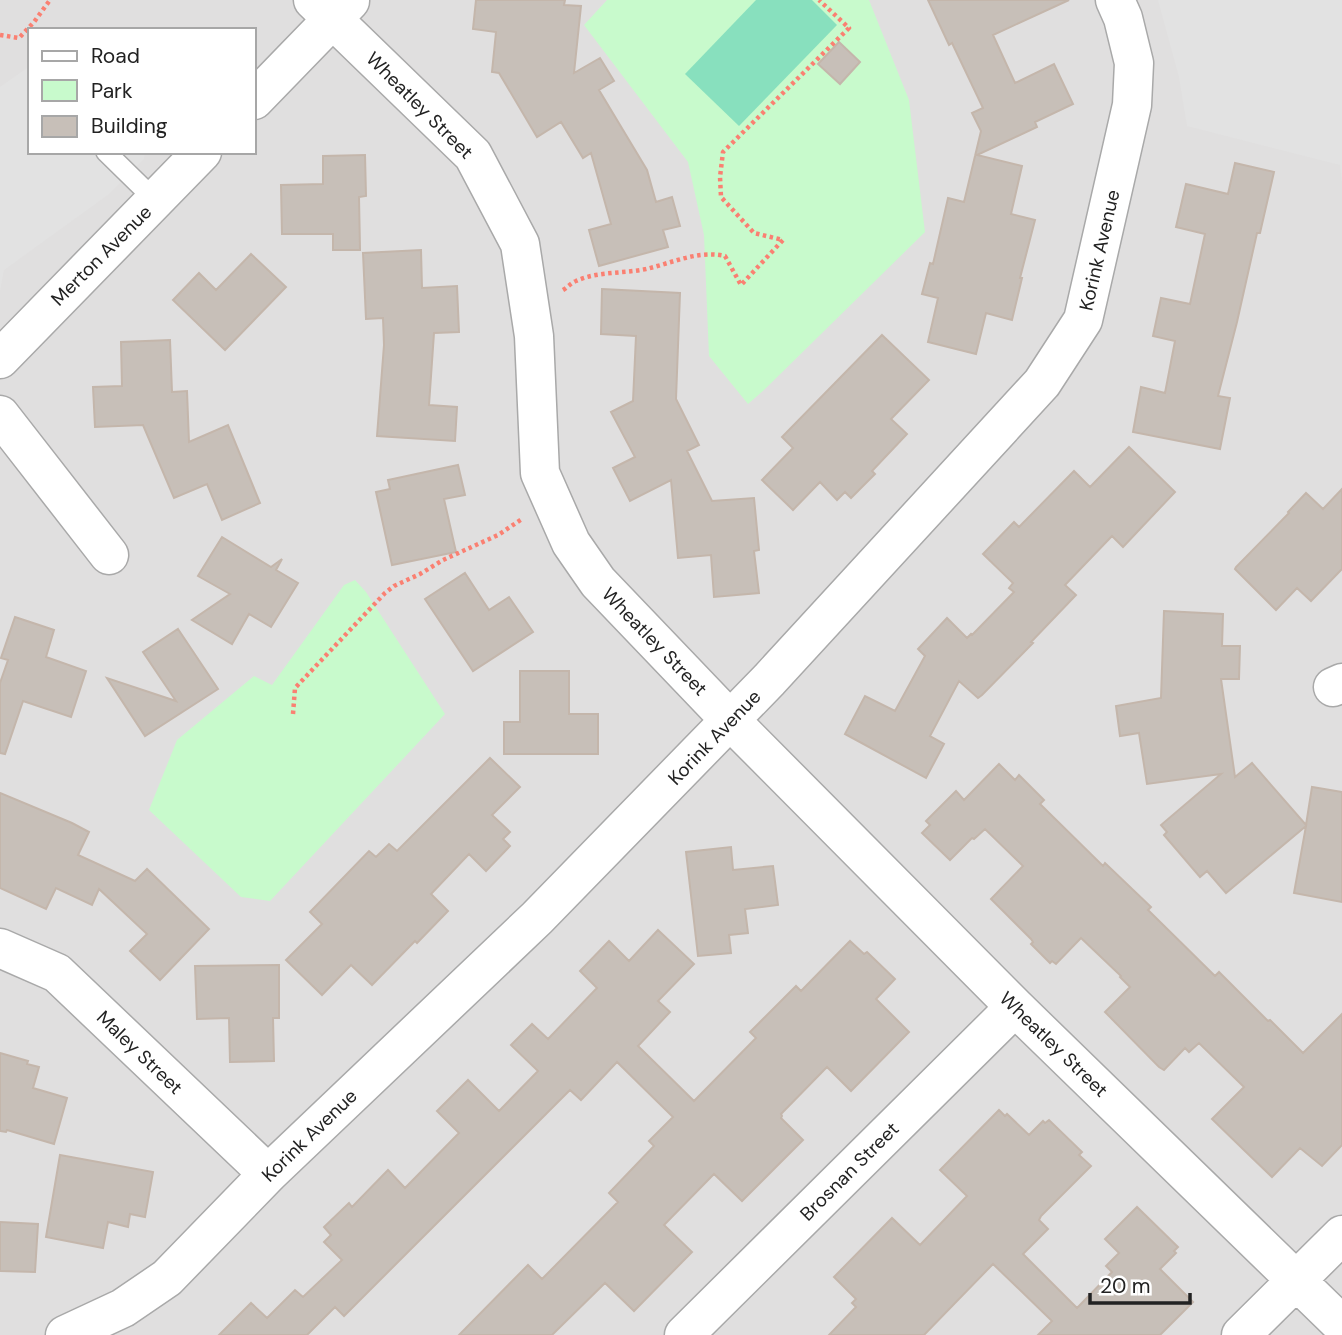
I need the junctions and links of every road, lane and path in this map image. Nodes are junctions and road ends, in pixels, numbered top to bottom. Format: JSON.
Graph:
{"nodes":[{"id":1,"x":50,"y":0,"type":"edge"},
{"id":2,"x":820,"y":0,"type":"edge"},
{"id":3,"x":1115,"y":0,"type":"edge"},
{"id":4,"x":332,"y":6,"type":"edge"},
{"id":5,"x":28,"y":28,"type":"edge"},
{"id":6,"x":28,"y":28,"type":"edge"},
{"id":7,"x":0,"y":35,"type":"edge"},
{"id":8,"x":256,"y":98,"type":"edge"},
{"id":9,"x":108,"y":154,"type":"edge"},
{"id":10,"x":200,"y":154,"type":"edge"},
{"id":11,"x":155,"y":200,"type":"junction"},
{"id":12,"x":528,"y":298,"type":"junction"},
{"id":13,"x":0,"y":359,"type":"edge"},
{"id":14,"x":0,"y":415,"type":"edge"},
{"id":15,"x":551,"y":499,"type":"junction"},
{"id":16,"x":108,"y":555,"type":"dead end"},
{"id":17,"x":293,"y":714,"type":"dead end"},
{"id":18,"x":730,"y":720,"type":"junction"},
{"id":19,"x":0,"y":948,"type":"edge"},
{"id":20,"x":1015,"y":1007,"type":"junction"},
{"id":21,"x":268,"y":1174,"type":"junction"},
{"id":22,"x":1342,"y":1235,"type":"edge"},
{"id":23,"x":1297,"y":1281,"type":"junction"},
{"id":24,"x":1342,"y":1325,"type":"edge"},
{"id":25,"x":65,"y":1335,"type":"edge"},
{"id":26,"x":684,"y":1335,"type":"edge"},
{"id":27,"x":1241,"y":1335,"type":"edge"}],
"edges":[{"from":1,"to":5,"type":"path"},
{"from":2,"to":12,"type":"path"},
{"from":3,"to":18,"type":"street","name":"Korink Avenue"},
{"from":4,"to":8,"type":"street"},
{"from":4,"to":12,"type":"street","name":"Wheatley Street"},
{"from":6,"to":7,"type":"path"},
{"from":9,"to":11,"type":"lane"},
{"from":10,"to":11,"type":"street","name":"Merton Avenue"},
{"from":11,"to":13,"type":"street","name":"Merton Avenue"},
{"from":12,"to":15,"type":"street","name":"Wheatley Street"},
{"from":14,"to":16,"type":"street"},
{"from":15,"to":17,"type":"path"},
{"from":15,"to":18,"type":"street","name":"Wheatley Street"},
{"from":18,"to":20,"type":"street","name":"Wheatley Street"},
{"from":18,"to":21,"type":"street","name":"Korink Avenue"},
{"from":19,"to":21,"type":"street","name":"Maley Street"},
{"from":20,"to":23,"type":"street","name":"Wheatley Street"},
{"from":20,"to":26,"type":"street","name":"Brosnan Street"},
{"from":21,"to":25,"type":"street","name":"Korink Avenue"},
{"from":22,"to":23,"type":"street"},
{"from":23,"to":24,"type":"street","name":"Wheatley Street"},
{"from":23,"to":27,"type":"street"}]}
